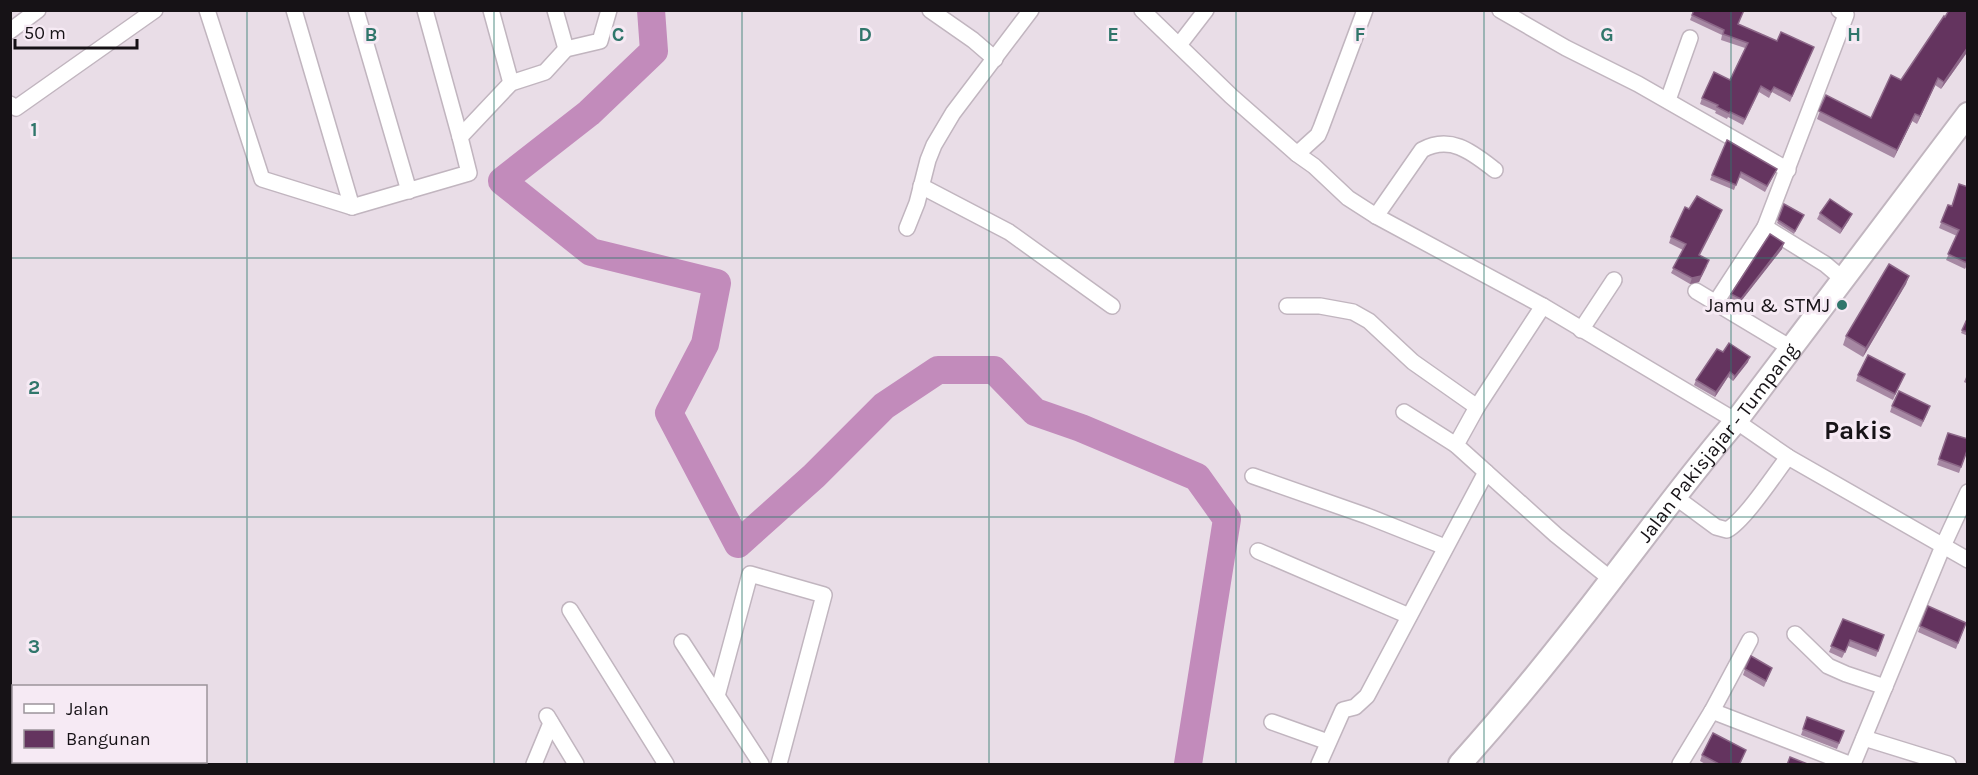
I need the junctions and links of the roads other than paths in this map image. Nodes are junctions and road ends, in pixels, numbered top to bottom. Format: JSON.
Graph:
{"nodes":[{"id":1,"x":38,"y":10,"type":"edge"},
{"id":2,"x":155,"y":10,"type":"edge"},
{"id":3,"x":207,"y":10,"type":"edge"},
{"id":4,"x":294,"y":10,"type":"edge"},
{"id":5,"x":356,"y":10,"type":"edge"},
{"id":6,"x":425,"y":10,"type":"edge"},
{"id":7,"x":490,"y":10,"type":"edge"},
{"id":8,"x":555,"y":10,"type":"edge"},
{"id":9,"x":609,"y":10,"type":"edge"},
{"id":10,"x":930,"y":10,"type":"edge"},
{"id":11,"x":1032,"y":10,"type":"edge"},
{"id":12,"x":1142,"y":10,"type":"edge"},
{"id":13,"x":1206,"y":10,"type":"edge"},
{"id":14,"x":1365,"y":10,"type":"edge"},
{"id":15,"x":1500,"y":10,"type":"edge"},
{"id":16,"x":1845,"y":12,"type":"edge"},
{"id":17,"x":10,"y":32,"type":"edge"},
{"id":18,"x":1690,"y":38,"type":"dead end"},
{"id":19,"x":1179,"y":45,"type":"junction"},
{"id":20,"x":566,"y":49,"type":"junction"},
{"id":21,"x":995,"y":59,"type":"junction"},
{"id":22,"x":511,"y":83,"type":"junction"},
{"id":23,"x":1668,"y":100,"type":"junction"},
{"id":24,"x":10,"y":104,"type":"edge"},
{"id":25,"x":1968,"y":114,"type":"edge"},
{"id":26,"x":460,"y":137,"type":"junction"},
{"id":27,"x":1297,"y":154,"type":"junction"},
{"id":28,"x":1495,"y":170,"type":"dead end"},
{"id":29,"x":1788,"y":170,"type":"junction"},
{"id":30,"x":921,"y":186,"type":"junction"},
{"id":31,"x":409,"y":191,"type":"junction"},
{"id":32,"x":352,"y":207,"type":"junction"},
{"id":33,"x":1376,"y":216,"type":"junction"},
{"id":34,"x":1765,"y":227,"type":"junction"},
{"id":35,"x":907,"y":228,"type":"dead end"},
{"id":36,"x":1614,"y":279,"type":"dead end"},
{"id":37,"x":1844,"y":280,"type":"junction"},
{"id":38,"x":1696,"y":291,"type":"dead end"},
{"id":39,"x":1716,"y":302,"type":"junction"},
{"id":40,"x":1112,"y":306,"type":"dead end"},
{"id":41,"x":1287,"y":306,"type":"dead end"},
{"id":42,"x":1543,"y":306,"type":"junction"},
{"id":43,"x":1581,"y":330,"type":"junction"},
{"id":44,"x":1791,"y":348,"type":"junction"},
{"id":45,"x":1477,"y":407,"type":"junction"},
{"id":46,"x":1404,"y":412,"type":"dead end"},
{"id":47,"x":1736,"y":421,"type":"junction"},
{"id":48,"x":1456,"y":445,"type":"junction"},
{"id":49,"x":1788,"y":458,"type":"junction"},
{"id":50,"x":1486,"y":472,"type":"junction"},
{"id":51,"x":1253,"y":476,"type":"dead end"},
{"id":52,"x":1968,"y":492,"type":"edge"},
{"id":53,"x":1674,"y":496,"type":"junction"},
{"id":54,"x":1943,"y":546,"type":"junction"},
{"id":55,"x":1445,"y":547,"type":"junction"},
{"id":56,"x":1258,"y":551,"type":"dead end"},
{"id":57,"x":1968,"y":560,"type":"edge"},
{"id":58,"x":1612,"y":580,"type":"junction"},
{"id":59,"x":570,"y":610,"type":"dead end"},
{"id":60,"x":1409,"y":616,"type":"junction"},
{"id":61,"x":1795,"y":634,"type":"dead end"},
{"id":62,"x":1750,"y":640,"type":"dead end"},
{"id":63,"x":682,"y":642,"type":"dead end"},
{"id":64,"x":1885,"y":687,"type":"junction"},
{"id":65,"x":717,"y":696,"type":"junction"},
{"id":66,"x":1713,"y":711,"type":"junction"},
{"id":67,"x":1272,"y":722,"type":"dead end"},
{"id":68,"x":1864,"y":738,"type":"junction"},
{"id":69,"x":1328,"y":742,"type":"junction"},
{"id":70,"x":534,"y":765,"type":"edge"},
{"id":71,"x":576,"y":765,"type":"edge"},
{"id":72,"x":666,"y":765,"type":"edge"},
{"id":73,"x":761,"y":765,"type":"edge"},
{"id":74,"x":779,"y":765,"type":"edge"},
{"id":75,"x":1320,"y":765,"type":"edge"},
{"id":76,"x":1460,"y":765,"type":"edge"},
{"id":77,"x":1680,"y":765,"type":"edge"},
{"id":78,"x":1849,"y":765,"type":"edge"},
{"id":79,"x":1853,"y":765,"type":"edge"},
{"id":80,"x":1948,"y":765,"type":"edge"}],
"edges":[{"from":1,"to":17,"type":"street"},
{"from":2,"to":24,"type":"street"},
{"from":3,"to":32,"type":"street"},
{"from":4,"to":32,"type":"street"},
{"from":5,"to":31,"type":"street"},
{"from":6,"to":26,"type":"street"},
{"from":7,"to":22,"type":"street"},
{"from":8,"to":20,"type":"street"},
{"from":9,"to":20,"type":"street"},
{"from":10,"to":21,"type":"street"},
{"from":11,"to":21,"type":"street"},
{"from":12,"to":19,"type":"street"},
{"from":13,"to":19,"type":"street"},
{"from":14,"to":27,"type":"street"},
{"from":15,"to":23,"type":"street"},
{"from":16,"to":29,"type":"street"},
{"from":18,"to":23,"type":"street"},
{"from":19,"to":27,"type":"street"},
{"from":20,"to":22,"type":"street"},
{"from":21,"to":30,"type":"street"},
{"from":22,"to":26,"type":"street"},
{"from":23,"to":29,"type":"street"},
{"from":25,"to":37,"type":"main road","name":"Jalan Pakisjajar - Tumpang"},
{"from":26,"to":31,"type":"street"},
{"from":27,"to":33,"type":"street"},
{"from":28,"to":33,"type":"street"},
{"from":29,"to":34,"type":"street"},
{"from":30,"to":35,"type":"street"},
{"from":30,"to":40,"type":"street"},
{"from":31,"to":32,"type":"street"},
{"from":33,"to":42,"type":"street"},
{"from":34,"to":37,"type":"street"},
{"from":34,"to":39,"type":"street"},
{"from":36,"to":43,"type":"street"},
{"from":37,"to":44,"type":"main road","name":"Jalan Pakisjajar - Tumpang"},
{"from":38,"to":39,"type":"street"},
{"from":39,"to":44,"type":"street"},
{"from":41,"to":45,"type":"street"},
{"from":42,"to":43,"type":"street"},
{"from":42,"to":45,"type":"street"},
{"from":43,"to":47,"type":"street"},
{"from":44,"to":47,"type":"main road","name":"Jalan Pakisjajar - Tumpang"},
{"from":45,"to":48,"type":"street"},
{"from":46,"to":48,"type":"street"},
{"from":47,"to":49,"type":"street"},
{"from":47,"to":53,"type":"main road","name":"Jalan Pakisjajar - Tumpang"},
{"from":48,"to":50,"type":"street"},
{"from":49,"to":53,"type":"street"},
{"from":49,"to":54,"type":"street"},
{"from":50,"to":55,"type":"street"},
{"from":50,"to":58,"type":"street"},
{"from":51,"to":55,"type":"street"},
{"from":52,"to":54,"type":"street"},
{"from":53,"to":58,"type":"main road","name":"Jalan Pakisjajar - Tumpang"},
{"from":54,"to":57,"type":"street"},
{"from":54,"to":64,"type":"street"},
{"from":55,"to":60,"type":"street"},
{"from":56,"to":60,"type":"street"},
{"from":58,"to":76,"type":"main road","name":"Jalan Pakisjajar - Tumpang"},
{"from":59,"to":72,"type":"street"},
{"from":60,"to":69,"type":"street"},
{"from":61,"to":64,"type":"street"},
{"from":62,"to":66,"type":"street"},
{"from":63,"to":65,"type":"street"},
{"from":64,"to":68,"type":"street"},
{"from":65,"to":73,"type":"street"},
{"from":65,"to":74,"type":"street"},
{"from":66,"to":77,"type":"street"},
{"from":66,"to":78,"type":"street"},
{"from":67,"to":69,"type":"street"},
{"from":68,"to":79,"type":"street"},
{"from":68,"to":80,"type":"street"},
{"from":69,"to":75,"type":"street"},
{"from":70,"to":71,"type":"street"}]}
